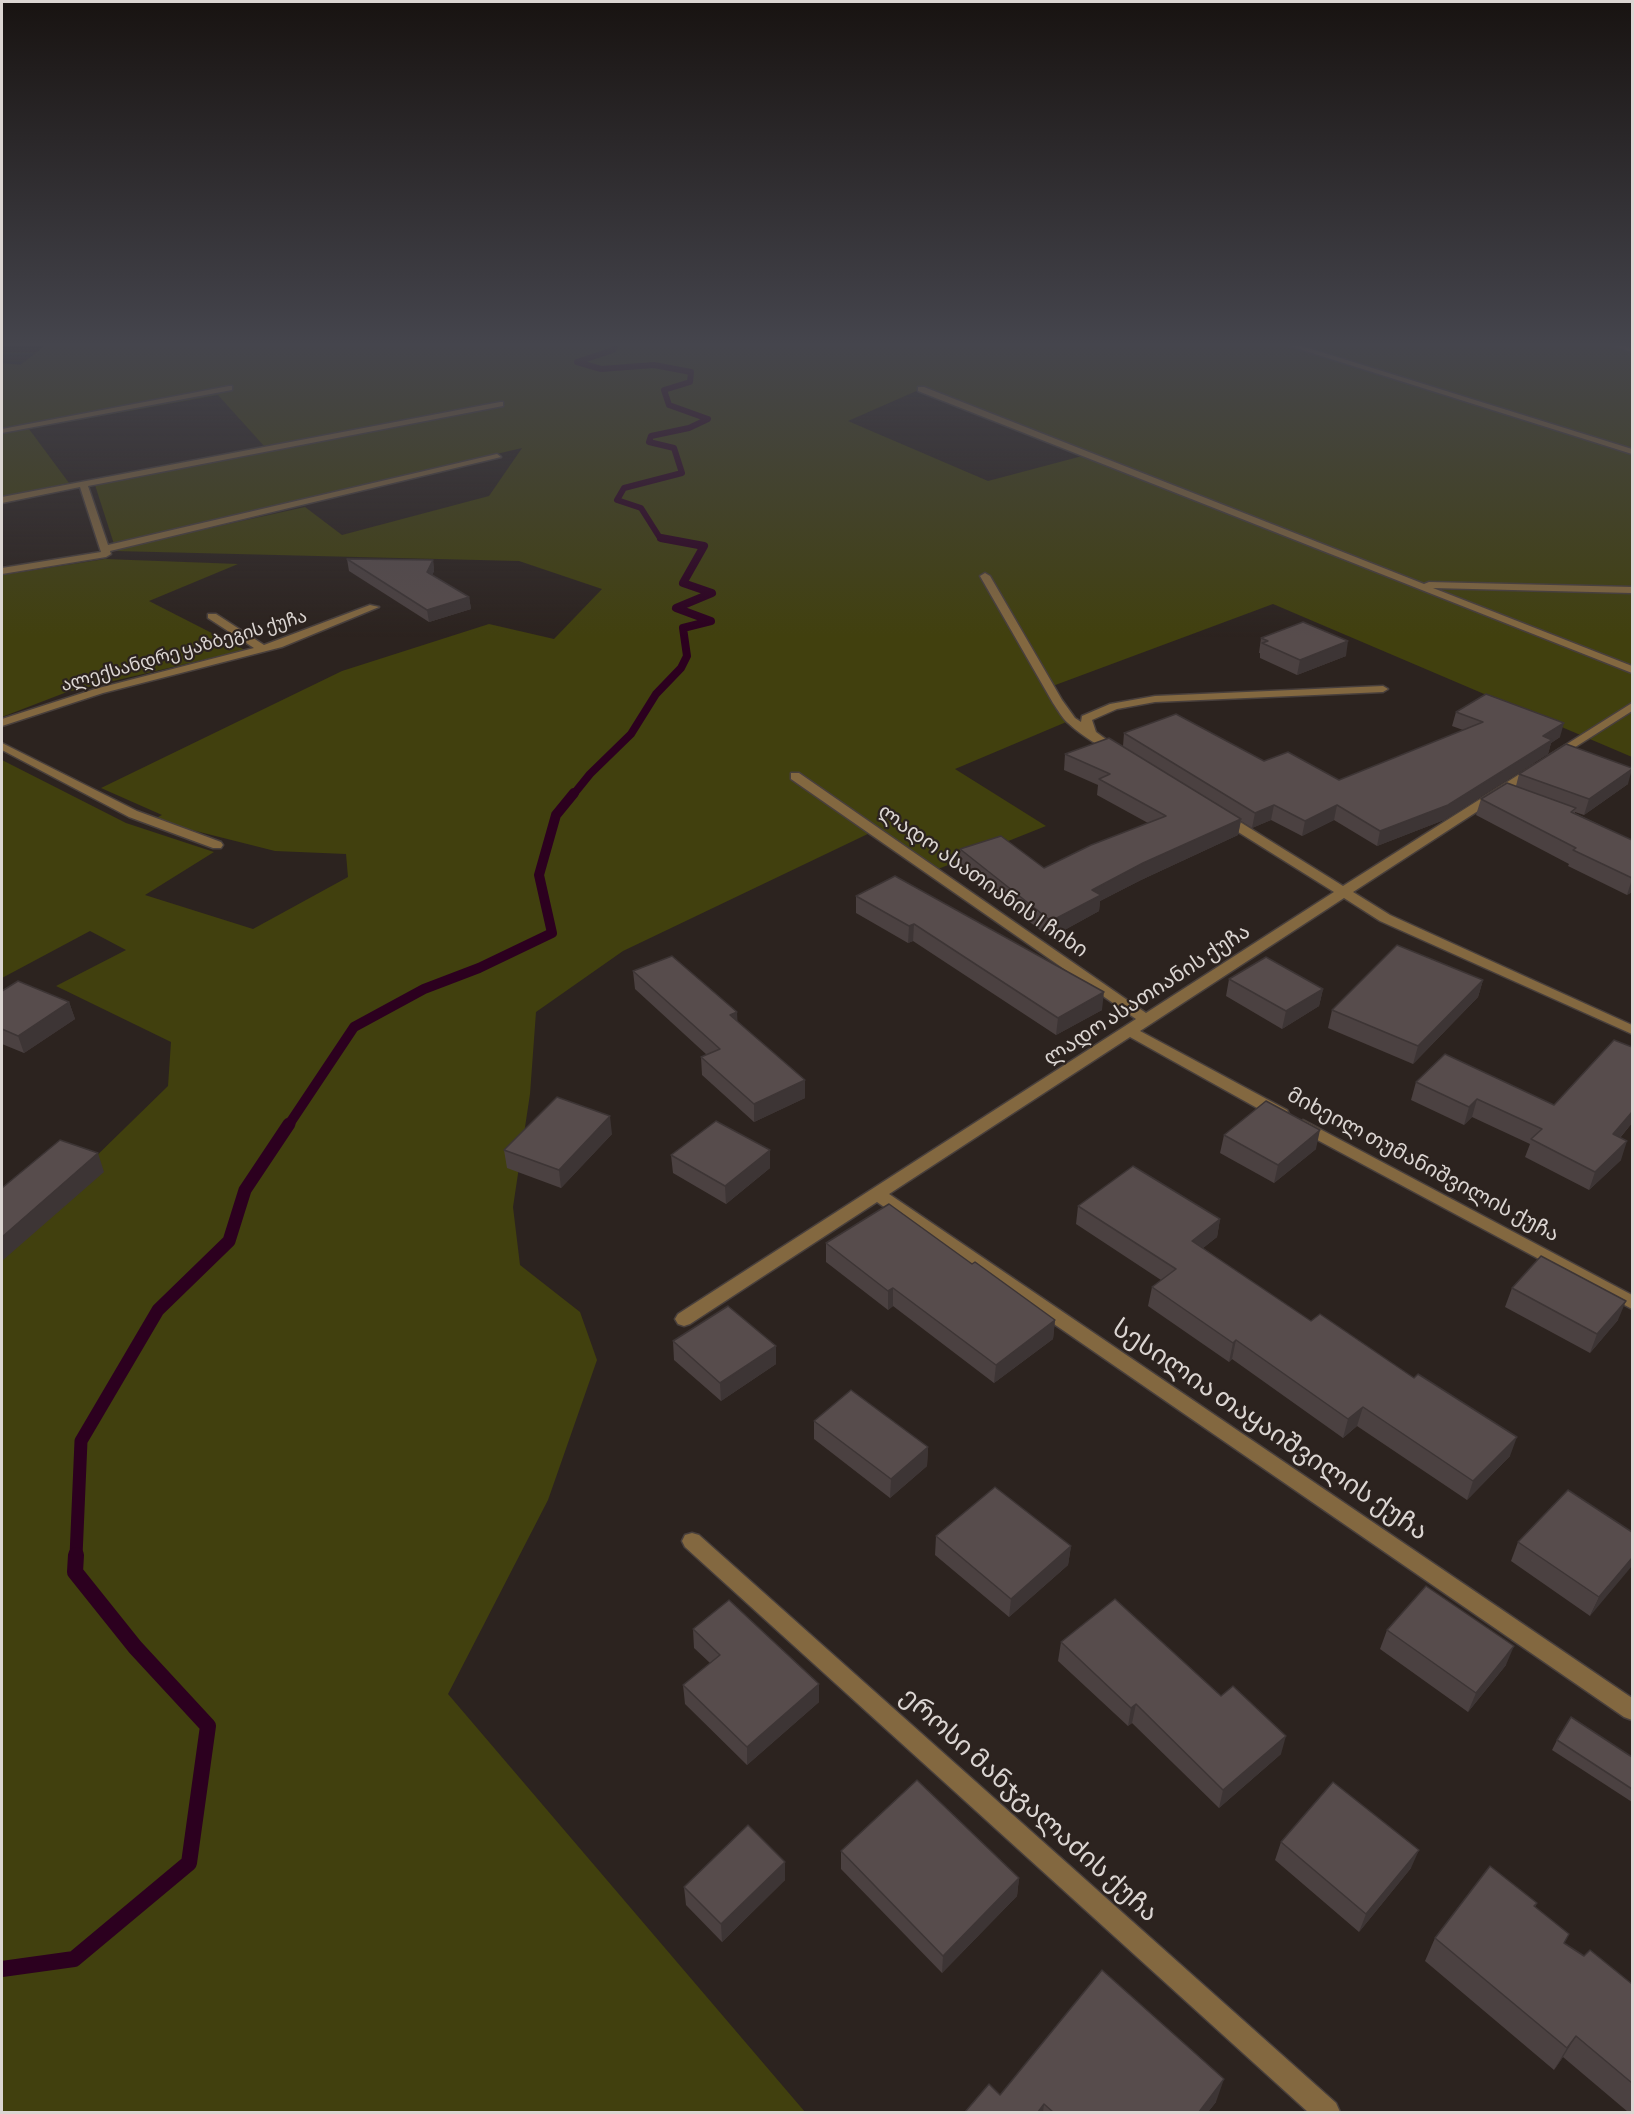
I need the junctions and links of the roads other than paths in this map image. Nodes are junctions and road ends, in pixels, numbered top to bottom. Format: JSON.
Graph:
{"nodes":[{"id":1,"x":309,"y":441,"type":"edge"},
{"id":2,"x":1052,"y":441,"type":"edge"},
{"id":3,"x":1596,"y":441,"type":"edge"},
{"id":4,"x":1632,"y":452,"type":"edge"},
{"id":5,"x":497,"y":457,"type":"dead end"},
{"id":6,"x":83,"y":484,"type":"junction"},
{"id":7,"x":2,"y":500,"type":"edge"},
{"id":8,"x":104,"y":549,"type":"junction"},
{"id":9,"x":2,"y":571,"type":"edge"},
{"id":10,"x":985,"y":576,"type":"dead end"},
{"id":11,"x":1418,"y":585,"type":"junction"},
{"id":12,"x":1632,"y":590,"type":"edge"},
{"id":13,"x":374,"y":607,"type":"dead end"},
{"id":14,"x":212,"y":616,"type":"dead end"},
{"id":15,"x":262,"y":649,"type":"junction"},
{"id":16,"x":1632,"y":670,"type":"edge"},
{"id":17,"x":1383,"y":689,"type":"dead end"},
{"id":18,"x":1632,"y":706,"type":"edge"},
{"id":19,"x":2,"y":723,"type":"edge"},
{"id":20,"x":1091,"y":736,"type":"junction"},
{"id":21,"x":2,"y":746,"type":"edge"},
{"id":22,"x":1132,"y":761,"type":"edge"},
{"id":23,"x":795,"y":776,"type":"dead end"},
{"id":24,"x":1213,"y":811,"type":"edge"},
{"id":25,"x":218,"y":845,"type":"dead end"},
{"id":26,"x":1345,"y":892,"type":"junction"},
{"id":27,"x":1147,"y":1020,"type":"junction"},
{"id":28,"x":1632,"y":1030,"type":"edge"},
{"id":29,"x":1129,"y":1031,"type":"junction"},
{"id":30,"x":878,"y":1194,"type":"junction"},
{"id":31,"x":1632,"y":1303,"type":"edge"},
{"id":32,"x":684,"y":1319,"type":"dead end"},
{"id":33,"x":692,"y":1541,"type":"dead end"},
{"id":34,"x":1632,"y":1710,"type":"edge"},
{"id":35,"x":1327,"y":2112,"type":"edge"}],
"edges":[{"from":1,"to":6,"type":"street"},
{"from":2,"to":11,"type":"street"},
{"from":3,"to":4,"type":"street"},
{"from":5,"to":8,"type":"street"},
{"from":6,"to":7,"type":"street"},
{"from":6,"to":8,"type":"street"},
{"from":8,"to":9,"type":"street"},
{"from":10,"to":20,"type":"street"},
{"from":11,"to":12,"type":"street"},
{"from":11,"to":16,"type":"street"},
{"from":13,"to":15,"type":"street","name":"ალექსანდრე ყაზბეგის ქუჩა"},
{"from":14,"to":15,"type":"street"},
{"from":15,"to":19,"type":"street","name":"ალექსანდრე ყაზბეგის ქუჩა"},
{"from":17,"to":20,"type":"street"},
{"from":18,"to":26,"type":"street","name":"ლადო ასათიანის ქუჩა"},
{"from":20,"to":22,"type":"street"},
{"from":21,"to":25,"type":"street"},
{"from":23,"to":27,"type":"street","name":"ლადო ასათიანის I ჩიხი"},
{"from":24,"to":26,"type":"street"},
{"from":26,"to":27,"type":"street","name":"ლადო ასათიანის ქუჩა"},
{"from":26,"to":28,"type":"street"},
{"from":27,"to":29,"type":"street","name":"ლადო ასათიანის ქუჩა"},
{"from":29,"to":30,"type":"street","name":"ლადო ასათიანის ქუჩა"},
{"from":29,"to":31,"type":"street","name":"მიხეილ თუმანიშვილის ქუჩა"},
{"from":30,"to":32,"type":"street","name":"ლადო ასათიანის ქუჩა"},
{"from":30,"to":34,"type":"street","name":"სესილია თაყაიშვილის ქუჩა"},
{"from":33,"to":35,"type":"street","name":"ეროსი მანჯგალაძის ქუჩა"}]}
